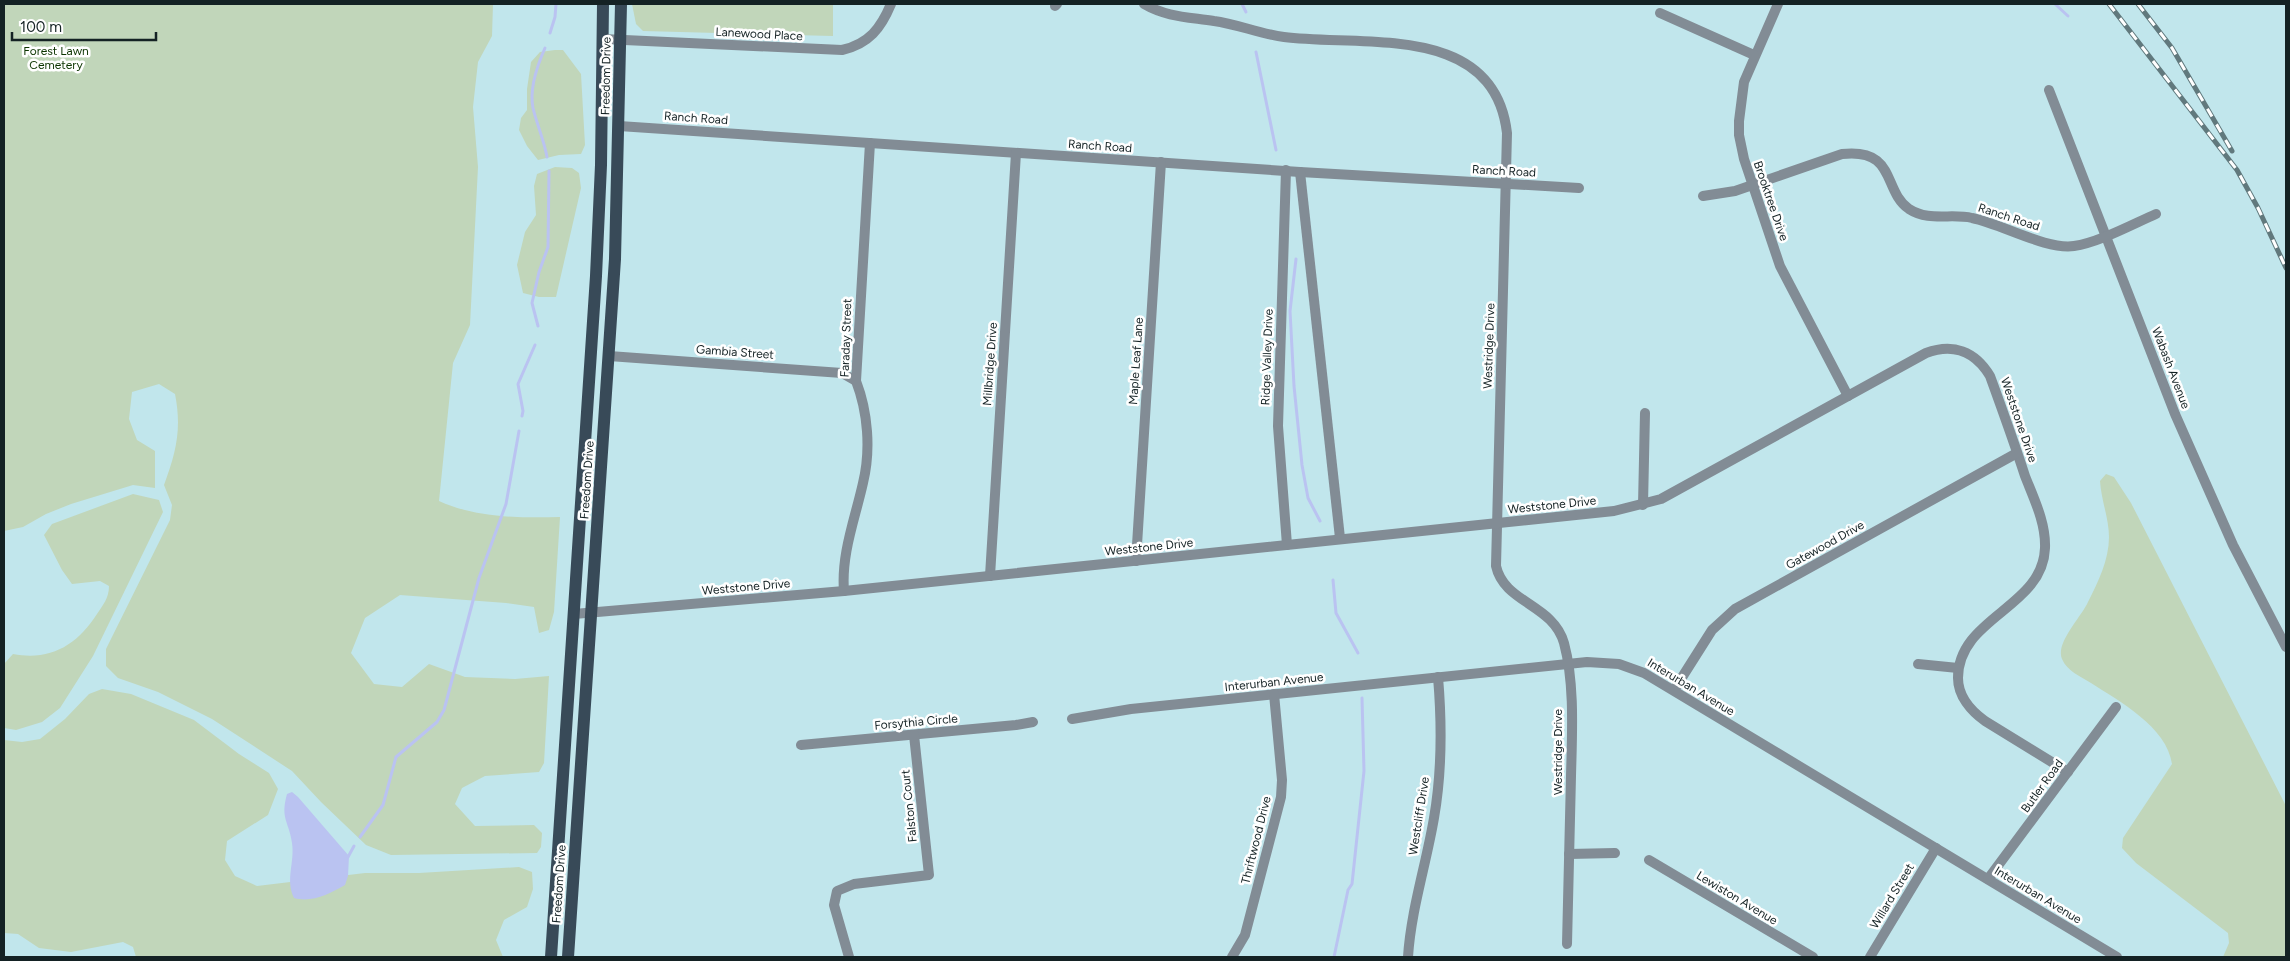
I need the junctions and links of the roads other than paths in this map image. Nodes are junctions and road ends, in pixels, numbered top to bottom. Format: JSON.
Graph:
{"nodes":[{"id":1,"x":603,"y":4,"type":"edge"},
{"id":2,"x":620,"y":4,"type":"edge"},
{"id":3,"x":891,"y":4,"type":"edge"},
{"id":4,"x":1144,"y":4,"type":"edge"},
{"id":5,"x":1778,"y":4,"type":"edge"},
{"id":6,"x":1660,"y":14,"type":"dead end"},
{"id":7,"x":603,"y":39,"type":"junction"},
{"id":8,"x":620,"y":40,"type":"junction"},
{"id":9,"x":1754,"y":55,"type":"junction"},
{"id":10,"x":2049,"y":90,"type":"dead end"},
{"id":11,"x":619,"y":126,"type":"junction"},
{"id":12,"x":870,"y":143,"type":"junction"},
{"id":13,"x":1016,"y":153,"type":"junction"},
{"id":14,"x":1161,"y":162,"type":"junction"},
{"id":15,"x":1286,"y":170,"type":"junction"},
{"id":16,"x":1300,"y":172,"type":"junction"},
{"id":17,"x":1506,"y":184,"type":"junction"},
{"id":18,"x":1752,"y":185,"type":"junction"},
{"id":19,"x":1579,"y":188,"type":"dead end"},
{"id":20,"x":1703,"y":196,"type":"dead end"},
{"id":21,"x":2156,"y":214,"type":"dead end"},
{"id":22,"x":2106,"y":235,"type":"junction"},
{"id":23,"x":609,"y":356,"type":"junction"},
{"id":24,"x":856,"y":381,"type":"junction"},
{"id":25,"x":1848,"y":396,"type":"junction"},
{"id":26,"x":1644,"y":413,"type":"dead end"},
{"id":27,"x":2018,"y":453,"type":"junction"},
{"id":28,"x":1643,"y":505,"type":"junction"},
{"id":29,"x":1496,"y":524,"type":"junction"},
{"id":30,"x":1340,"y":538,"type":"junction"},
{"id":31,"x":1287,"y":545,"type":"junction"},
{"id":32,"x":1136,"y":561,"type":"junction"},
{"id":33,"x":990,"y":576,"type":"junction"},
{"id":34,"x":844,"y":591,"type":"junction"},
{"id":35,"x":592,"y":612,"type":"junction"},
{"id":36,"x":574,"y":614,"type":"junction"},
{"id":37,"x":2286,"y":647,"type":"edge"},
{"id":38,"x":1567,"y":664,"type":"junction"},
{"id":39,"x":1918,"y":664,"type":"dead end"},
{"id":40,"x":1958,"y":668,"type":"junction"},
{"id":41,"x":1438,"y":677,"type":"junction"},
{"id":42,"x":1674,"y":690,"type":"junction"},
{"id":43,"x":1274,"y":694,"type":"junction"},
{"id":44,"x":2116,"y":707,"type":"dead end"},
{"id":45,"x":1072,"y":719,"type":"dead end"},
{"id":46,"x":1033,"y":722,"type":"dead end"},
{"id":47,"x":914,"y":735,"type":"junction"},
{"id":48,"x":801,"y":745,"type":"dead end"},
{"id":49,"x":2068,"y":772,"type":"junction"},
{"id":50,"x":1936,"y":848,"type":"junction"},
{"id":51,"x":1615,"y":853,"type":"dead end"},
{"id":52,"x":1569,"y":854,"type":"junction"},
{"id":53,"x":1648,"y":860,"type":"dead end"},
{"id":54,"x":1988,"y":879,"type":"junction"},
{"id":55,"x":1567,"y":944,"type":"dead end"},
{"id":56,"x":552,"y":957,"type":"edge"},
{"id":57,"x":568,"y":957,"type":"edge"},
{"id":58,"x":849,"y":957,"type":"edge"},
{"id":59,"x":1232,"y":957,"type":"edge"},
{"id":60,"x":1408,"y":957,"type":"edge"},
{"id":61,"x":1813,"y":957,"type":"edge"},
{"id":62,"x":1870,"y":957,"type":"edge"},
{"id":63,"x":2117,"y":957,"type":"edge"}],
"edges":[{"from":1,"to":7,"type":"main road","name":"Freedom Drive"},
{"from":2,"to":8,"type":"main road","name":"Freedom Drive"},
{"from":3,"to":8,"type":"street","name":"Lanewood Place"},
{"from":4,"to":17,"type":"street","name":"Westridge Drive"},
{"from":5,"to":9,"type":"street","name":"Brooktree Drive"},
{"from":6,"to":9,"type":"street"},
{"from":7,"to":8,"type":"street","name":"Lanewood Place"},
{"from":7,"to":36,"type":"main road","name":"Freedom Drive"},
{"from":8,"to":11,"type":"main road","name":"Freedom Drive"},
{"from":9,"to":18,"type":"street","name":"Brooktree Drive"},
{"from":10,"to":22,"type":"street","name":"Wabash Avenue"},
{"from":11,"to":12,"type":"street","name":"Ranch Road"},
{"from":11,"to":23,"type":"main road","name":"Freedom Drive"},
{"from":12,"to":13,"type":"street","name":"Ranch Road"},
{"from":12,"to":24,"type":"street","name":"Faraday Street"},
{"from":13,"to":14,"type":"street","name":"Ranch Road"},
{"from":13,"to":33,"type":"street","name":"Millbridge Drive"},
{"from":14,"to":15,"type":"street","name":"Ranch Road"},
{"from":14,"to":32,"type":"street","name":"Maple Leaf Lane"},
{"from":15,"to":16,"type":"street","name":"Ranch Road"},
{"from":15,"to":31,"type":"street","name":"Ridge Valley Drive"},
{"from":16,"to":17,"type":"street","name":"Ranch Road"},
{"from":16,"to":30,"type":"street"},
{"from":17,"to":19,"type":"street","name":"Ranch Road"},
{"from":17,"to":29,"type":"street","name":"Westridge Drive"},
{"from":18,"to":20,"type":"street","name":"Ranch Road"},
{"from":18,"to":22,"type":"street","name":"Ranch Road"},
{"from":18,"to":25,"type":"street","name":"Brooktree Drive"},
{"from":21,"to":22,"type":"street","name":"Ranch Road"},
{"from":22,"to":37,"type":"street","name":"Wabash Avenue"},
{"from":23,"to":24,"type":"street","name":"Gambia Street"},
{"from":23,"to":35,"type":"main road","name":"Freedom Drive"},
{"from":24,"to":34,"type":"street","name":"Faraday Street"},
{"from":25,"to":27,"type":"street","name":"Weststone Drive"},
{"from":25,"to":28,"type":"street","name":"Weststone Drive"},
{"from":26,"to":28,"type":"street"},
{"from":27,"to":40,"type":"street","name":"Weststone Drive"},
{"from":27,"to":42,"type":"street","name":"Gatewood Drive"},
{"from":28,"to":29,"type":"street","name":"Weststone Drive"},
{"from":29,"to":30,"type":"street","name":"Weststone Drive"},
{"from":29,"to":38,"type":"street","name":"Westridge Drive"},
{"from":30,"to":31,"type":"street","name":"Weststone Drive"},
{"from":31,"to":32,"type":"street","name":"Weststone Drive"},
{"from":32,"to":33,"type":"street","name":"Weststone Drive"},
{"from":33,"to":34,"type":"street","name":"Weststone Drive"},
{"from":34,"to":35,"type":"street","name":"Weststone Drive"},
{"from":35,"to":36,"type":"street","name":"Weststone Drive"},
{"from":35,"to":57,"type":"main road","name":"Freedom Drive"},
{"from":36,"to":56,"type":"main road","name":"Freedom Drive"},
{"from":38,"to":41,"type":"street","name":"Interurban Avenue"},
{"from":38,"to":42,"type":"street","name":"Interurban Avenue"},
{"from":38,"to":52,"type":"street","name":"Westridge Drive"},
{"from":39,"to":40,"type":"street"},
{"from":40,"to":49,"type":"street","name":"Weststone Drive"},
{"from":41,"to":43,"type":"street","name":"Interurban Avenue"},
{"from":41,"to":60,"type":"street","name":"Westcliff Drive"},
{"from":42,"to":50,"type":"street","name":"Interurban Avenue"},
{"from":43,"to":45,"type":"street","name":"Interurban Avenue"},
{"from":43,"to":59,"type":"street","name":"Thriftwood Drive"},
{"from":44,"to":49,"type":"street","name":"Butler Road"},
{"from":46,"to":47,"type":"street","name":"Forsythia Circle"},
{"from":47,"to":48,"type":"street","name":"Forsythia Circle"},
{"from":47,"to":58,"type":"street","name":"Falston Court"},
{"from":49,"to":54,"type":"street","name":"Butler Road"},
{"from":50,"to":54,"type":"street","name":"Interurban Avenue"},
{"from":50,"to":62,"type":"street","name":"Willard Street"},
{"from":51,"to":52,"type":"street"},
{"from":52,"to":55,"type":"street","name":"Westridge Drive"},
{"from":53,"to":61,"type":"street","name":"Lewiston Avenue"},
{"from":54,"to":63,"type":"street","name":"Interurban Avenue"}]}
